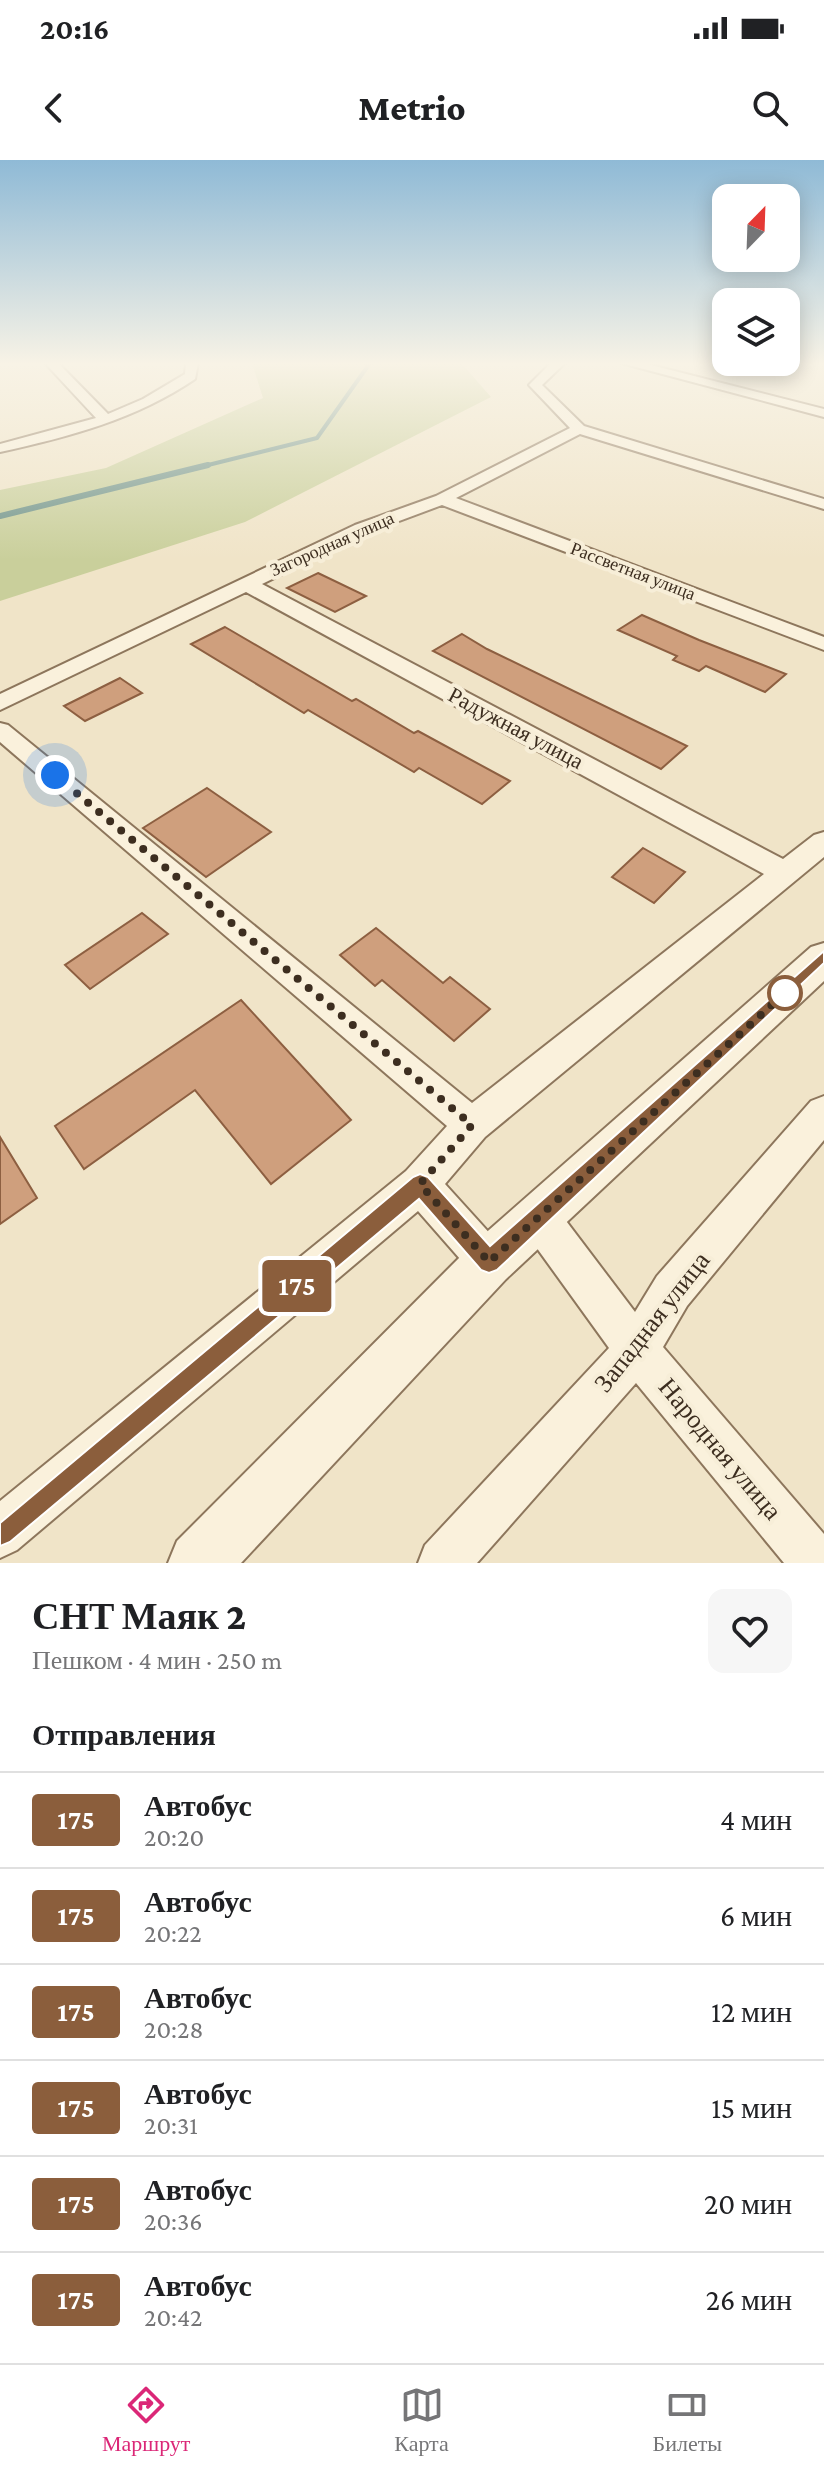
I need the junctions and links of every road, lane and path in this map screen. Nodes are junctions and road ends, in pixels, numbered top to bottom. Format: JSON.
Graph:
{"nodes":[{"id":1,"x":78,"y":428,"type":"edge"},
{"id":2,"x":579,"y":429,"type":"joint"},
{"id":3,"x":0,"y":448,"type":"edge"},
{"id":4,"x":442,"y":499,"type":"junction"},
{"id":5,"x":824,"y":504,"type":"edge"},
{"id":6,"x":245,"y":583,"type":"junction"},
{"id":7,"x":824,"y":644,"type":"edge"},
{"id":8,"x":0,"y":703,"type":"edge"},
{"id":9,"x":2,"y":735,"type":"edge"},
{"id":10,"x":824,"y":842,"type":"edge"},
{"id":11,"x":787,"y":874,"type":"junction"},
{"id":12,"x":824,"y":958,"type":"edge"},
{"id":13,"x":824,"y":1113,"type":"edge"},
{"id":14,"x":472,"y":1125,"type":"junction"},
{"id":15,"x":420,"y":1184,"type":"junction"},
{"id":16,"x":540,"y":1219,"type":"junction"},
{"id":17,"x":489,"y":1262,"type":"junction"},
{"id":18,"x":637,"y":1350,"type":"junction"},
{"id":19,"x":0,"y":1533,"type":"edge"},
{"id":20,"x":199,"y":1563,"type":"edge"},
{"id":21,"x":443,"y":1563,"type":"edge"},
{"id":22,"x":816,"y":1563,"type":"edge"}],
"edges":[{"from":1,"to":3,"type":"street"},
{"from":2,"to":4,"type":"street","name":"Загородная улица"},
{"from":2,"to":5,"type":"street"},
{"from":4,"to":6,"type":"street","name":"Загородная улица"},
{"from":4,"to":7,"type":"street","name":"Рассветная улица"},
{"from":6,"to":8,"type":"street","name":"Загородная улица"},
{"from":6,"to":11,"type":"street","name":"Радужная улица"},
{"from":9,"to":14,"type":"street"},
{"from":10,"to":11,"type":"street"},
{"from":11,"to":14,"type":"street"},
{"from":12,"to":16,"type":"street"},
{"from":13,"to":18,"type":"street","name":"Западная улица"},
{"from":14,"to":15,"type":"street"},
{"from":15,"to":17,"type":"street"},
{"from":15,"to":19,"type":"street"},
{"from":16,"to":17,"type":"street"},
{"from":16,"to":18,"type":"street","name":"Народная улица"},
{"from":17,"to":20,"type":"street"},
{"from":18,"to":21,"type":"street","name":"Западная улица"},
{"from":18,"to":22,"type":"street","name":"Народная улица"}]}
